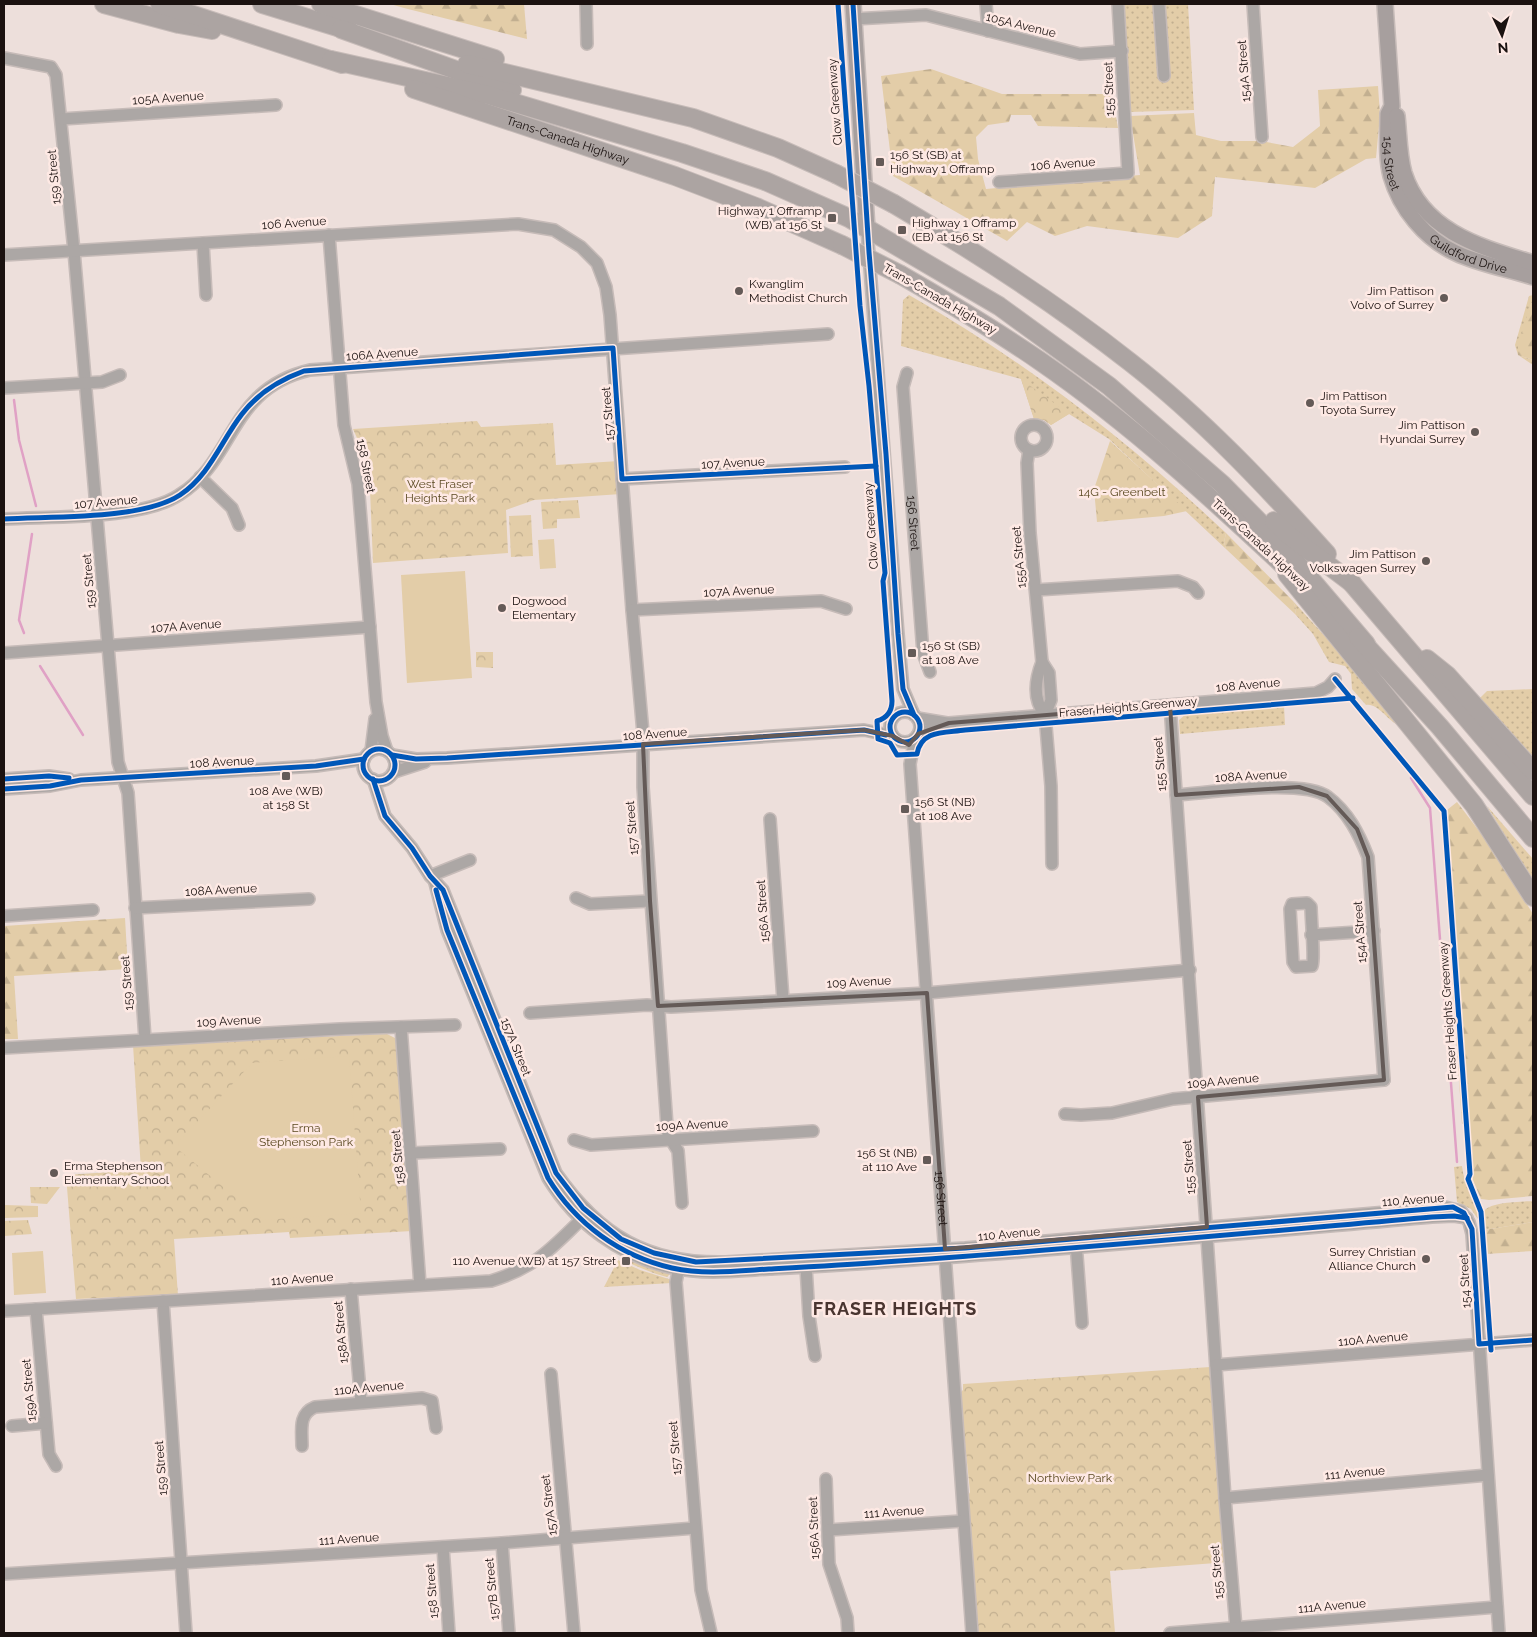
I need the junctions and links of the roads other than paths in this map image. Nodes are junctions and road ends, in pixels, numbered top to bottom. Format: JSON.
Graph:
{"nodes":[{"id":1,"x":104,"y":4,"type":"edge"},
{"id":2,"x":160,"y":4,"type":"edge"},
{"id":3,"x":262,"y":4,"type":"edge"},
{"id":4,"x":321,"y":4,"type":"edge"},
{"id":5,"x":586,"y":4,"type":"edge"},
{"id":6,"x":853,"y":4,"type":"edge"},
{"id":7,"x":986,"y":4,"type":"edge"},
{"id":8,"x":1118,"y":4,"type":"edge"},
{"id":9,"x":1160,"y":4,"type":"edge"},
{"id":10,"x":1253,"y":4,"type":"edge"},
{"id":11,"x":1385,"y":4,"type":"edge"},
{"id":12,"x":854,"y":19,"type":"junction"},
{"id":13,"x":340,"y":29,"type":"junction"},
{"id":14,"x":988,"y":31,"type":"junction"},
{"id":15,"x":272,"y":40,"type":"junction"},
{"id":16,"x":587,"y":44,"type":"dead end"},
{"id":17,"x":1122,"y":50,"type":"junction"},
{"id":18,"x":4,"y":58,"type":"edge"},
{"id":19,"x":331,"y":60,"type":"junction"},
{"id":20,"x":1164,"y":76,"type":"dead end"},
{"id":21,"x":276,"y":105,"type":"dead end"},
{"id":22,"x":1392,"y":106,"type":"junction"},
{"id":23,"x":654,"y":107,"type":"junction"},
{"id":24,"x":62,"y":119,"type":"junction"},
{"id":25,"x":1262,"y":137,"type":"dead end"},
{"id":26,"x":1128,"y":173,"type":"joint"},
{"id":27,"x":999,"y":182,"type":"dead end"},
{"id":28,"x":1428,"y":213,"type":"joint"},
{"id":29,"x":1412,"y":217,"type":"joint"},
{"id":30,"x":867,"y":223,"type":"junction"},
{"id":31,"x":329,"y":234,"type":"junction"},
{"id":32,"x":203,"y":243,"type":"junction"},
{"id":33,"x":580,"y":247,"type":"joint"},
{"id":34,"x":74,"y":251,"type":"junction"},
{"id":35,"x":4,"y":255,"type":"edge"},
{"id":36,"x":1533,"y":263,"type":"edge"},
{"id":37,"x":1533,"y":277,"type":"edge"},
{"id":38,"x":206,"y":295,"type":"dead end"},
{"id":39,"x":828,"y":334,"type":"dead end"},
{"id":40,"x":613,"y":348,"type":"junction"},
{"id":41,"x":339,"y":367,"type":"junction"},
{"id":42,"x":907,"y":373,"type":"dead end"},
{"id":43,"x":120,"y":375,"type":"dead end"},
{"id":44,"x":85,"y":383,"type":"junction"},
{"id":45,"x":4,"y":388,"type":"edge"},
{"id":46,"x":1029,"y":450,"type":"dead end"},
{"id":47,"x":845,"y":467,"type":"dead end"},
{"id":48,"x":200,"y":477,"type":"junction"},
{"id":49,"x":622,"y":480,"type":"junction"},
{"id":50,"x":97,"y":514,"type":"junction"},
{"id":51,"x":4,"y":519,"type":"edge"},
{"id":52,"x":239,"y":525,"type":"dead end"},
{"id":53,"x":1269,"y":552,"type":"junction"},
{"id":54,"x":1352,"y":583,"type":"junction"},
{"id":55,"x":1036,"y":590,"type":"junction"},
{"id":56,"x":1198,"y":593,"type":"dead end"},
{"id":57,"x":632,"y":610,"type":"junction"},
{"id":58,"x":846,"y":610,"type":"dead end"},
{"id":59,"x":370,"y":627,"type":"junction"},
{"id":60,"x":1399,"y":637,"type":"junction"},
{"id":61,"x":1366,"y":644,"type":"junction"},
{"id":62,"x":108,"y":645,"type":"junction"},
{"id":63,"x":4,"y":653,"type":"edge"},
{"id":64,"x":930,"y":672,"type":"dead end"},
{"id":65,"x":1335,"y":679,"type":"dead end"},
{"id":66,"x":903,"y":689,"type":"junction"},
{"id":67,"x":376,"y":702,"type":"junction"},
{"id":68,"x":1170,"y":705,"type":"junction"},
{"id":69,"x":1045,"y":715,"type":"junction"},
{"id":70,"x":915,"y":717,"type":"junction"},
{"id":71,"x":894,"y":718,"type":"junction"},
{"id":72,"x":949,"y":723,"type":"junction"},
{"id":73,"x":864,"y":730,"type":"junction"},
{"id":74,"x":916,"y":736,"type":"junction"},
{"id":75,"x":896,"y":738,"type":"junction"},
{"id":76,"x":643,"y":744,"type":"junction"},
{"id":77,"x":390,"y":753,"type":"junction"},
{"id":78,"x":368,"y":755,"type":"junction"},
{"id":79,"x":447,"y":758,"type":"junction"},
{"id":80,"x":910,"y":764,"type":"junction"},
{"id":81,"x":316,"y":766,"type":"junction"},
{"id":82,"x":1533,"y":771,"type":"edge"},
{"id":83,"x":391,"y":775,"type":"junction"},
{"id":84,"x":369,"y":776,"type":"junction"},
{"id":85,"x":123,"y":778,"type":"junction"},
{"id":86,"x":4,"y":779,"type":"edge"},
{"id":87,"x":81,"y":780,"type":"junction"},
{"id":88,"x":4,"y":789,"type":"edge"},
{"id":89,"x":1176,"y":795,"type":"junction"},
{"id":90,"x":1327,"y":796,"type":"joint"},
{"id":91,"x":1533,"y":796,"type":"edge"},
{"id":92,"x":770,"y":820,"type":"dead end"},
{"id":93,"x":392,"y":825,"type":"junction"},
{"id":94,"x":1533,"y":838,"type":"edge"},
{"id":95,"x":470,"y":860,"type":"dead end"},
{"id":96,"x":1052,"y":864,"type":"dead end"},
{"id":97,"x":433,"y":880,"type":"junction"},
{"id":98,"x":1533,"y":897,"type":"edge"},
{"id":99,"x":576,"y":898,"type":"dead end"},
{"id":100,"x":309,"y":899,"type":"dead end"},
{"id":101,"x":650,"y":900,"type":"junction"},
{"id":102,"x":135,"y":908,"type":"junction"},
{"id":103,"x":93,"y":910,"type":"dead end"},
{"id":104,"x":4,"y":916,"type":"edge"},
{"id":105,"x":1374,"y":931,"type":"junction"},
{"id":106,"x":1311,"y":935,"type":"junction"},
{"id":107,"x":1190,"y":970,"type":"junction"},
{"id":108,"x":927,"y":993,"type":"junction"},
{"id":109,"x":783,"y":1000,"type":"junction"},
{"id":110,"x":658,"y":1006,"type":"junction"},
{"id":111,"x":530,"y":1013,"type":"dead end"},
{"id":112,"x":455,"y":1025,"type":"dead end"},
{"id":113,"x":401,"y":1027,"type":"junction"},
{"id":114,"x":145,"y":1039,"type":"junction"},
{"id":115,"x":4,"y":1048,"type":"edge"},
{"id":116,"x":1388,"y":1084,"type":"joint"},
{"id":117,"x":1198,"y":1096,"type":"junction"},
{"id":118,"x":1065,"y":1114,"type":"dead end"},
{"id":119,"x":813,"y":1131,"type":"dead end"},
{"id":120,"x":574,"y":1140,"type":"dead end"},
{"id":121,"x":670,"y":1140,"type":"junction"},
{"id":122,"x":500,"y":1149,"type":"dead end"},
{"id":123,"x":412,"y":1153,"type":"junction"},
{"id":124,"x":682,"y":1204,"type":"dead end"},
{"id":125,"x":585,"y":1216,"type":"junction"},
{"id":126,"x":1468,"y":1218,"type":"joint"},
{"id":127,"x":1207,"y":1232,"type":"junction"},
{"id":128,"x":1076,"y":1243,"type":"junction"},
{"id":129,"x":862,"y":1254,"type":"junction"},
{"id":130,"x":946,"y":1254,"type":"junction"},
{"id":131,"x":680,"y":1265,"type":"junction"},
{"id":132,"x":806,"y":1267,"type":"junction"},
{"id":133,"x":420,"y":1285,"type":"junction"},
{"id":134,"x":351,"y":1289,"type":"junction"},
{"id":135,"x":163,"y":1301,"type":"junction"},
{"id":136,"x":36,"y":1309,"type":"junction"},
{"id":137,"x":4,"y":1311,"type":"edge"},
{"id":138,"x":1082,"y":1323,"type":"dead end"},
{"id":139,"x":1533,"y":1340,"type":"edge"},
{"id":140,"x":1479,"y":1344,"type":"junction"},
{"id":141,"x":815,"y":1356,"type":"dead end"},
{"id":142,"x":1216,"y":1365,"type":"junction"},
{"id":143,"x":551,"y":1374,"type":"dead end"},
{"id":144,"x":361,"y":1402,"type":"junction"},
{"id":145,"x":46,"y":1423,"type":"junction"},
{"id":146,"x":12,"y":1426,"type":"dead end"},
{"id":147,"x":436,"y":1428,"type":"dead end"},
{"id":148,"x":302,"y":1446,"type":"dead end"},
{"id":149,"x":56,"y":1466,"type":"dead end"},
{"id":150,"x":1488,"y":1475,"type":"junction"},
{"id":151,"x":826,"y":1479,"type":"dead end"},
{"id":152,"x":1225,"y":1498,"type":"junction"},
{"id":153,"x":962,"y":1521,"type":"junction"},
{"id":154,"x":695,"y":1528,"type":"junction"},
{"id":155,"x":829,"y":1530,"type":"junction"},
{"id":156,"x":566,"y":1539,"type":"junction"},
{"id":157,"x":502,"y":1543,"type":"junction"},
{"id":158,"x":443,"y":1547,"type":"junction"},
{"id":159,"x":182,"y":1564,"type":"junction"},
{"id":160,"x":4,"y":1574,"type":"edge"},
{"id":161,"x":1497,"y":1607,"type":"junction"},
{"id":162,"x":1236,"y":1628,"type":"junction"},
{"id":163,"x":186,"y":1633,"type":"edge"},
{"id":164,"x":449,"y":1633,"type":"edge"},
{"id":165,"x":509,"y":1633,"type":"edge"},
{"id":166,"x":574,"y":1633,"type":"edge"},
{"id":167,"x":711,"y":1633,"type":"edge"},
{"id":168,"x":848,"y":1633,"type":"edge"},
{"id":169,"x":972,"y":1633,"type":"edge"},
{"id":170,"x":1170,"y":1633,"type":"edge"},
{"id":171,"x":1499,"y":1633,"type":"edge"}],
"edges":[{"from":1,"to":15,"type":"highway"},
{"from":2,"to":15,"type":"highway","name":"Trans-Canada Highway"},
{"from":3,"to":13,"type":"highway"},
{"from":4,"to":23,"type":"highway"},
{"from":5,"to":16,"type":"street"},
{"from":6,"to":12,"type":"main road","name":"156 Street"},
{"from":7,"to":14,"type":"street"},
{"from":8,"to":17,"type":"street","name":"155 Street"},
{"from":9,"to":20,"type":"street"},
{"from":10,"to":25,"type":"street","name":"154A Street"},
{"from":11,"to":22,"type":"main road","name":"154 Street"},
{"from":12,"to":14,"type":"street","name":"105A Avenue"},
{"from":12,"to":30,"type":"main road","name":"156 Street"},
{"from":13,"to":23,"type":"highway"},
{"from":13,"to":30,"type":"highway"},
{"from":14,"to":17,"type":"street","name":"105A Avenue"},
{"from":15,"to":19,"type":"highway","name":"Trans-Canada Highway"},
{"from":17,"to":26,"type":"street","name":"155 Street"},
{"from":18,"to":24,"type":"street","name":"159 Street"},
{"from":19,"to":30,"type":"highway"},
{"from":19,"to":53,"type":"highway","name":"Trans-Canada Highway","bridge":true},
{"from":21,"to":24,"type":"street","name":"105A Avenue"},
{"from":22,"to":28,"type":"main road","name":"154 Street"},
{"from":22,"to":29,"type":"main road","name":"154 Street"},
{"from":23,"to":54,"type":"highway","bridge":true},
{"from":24,"to":34,"type":"street","name":"159 Street"},
{"from":26,"to":27,"type":"street","name":"106 Avenue"},
{"from":28,"to":36,"type":"main road","name":"Guildford Drive"},
{"from":29,"to":37,"type":"main road","name":"Guildford Drive"},
{"from":30,"to":54,"type":"highway"},
{"from":30,"to":61,"type":"highway"},
{"from":30,"to":66,"type":"street","name":"156 Street"},
{"from":31,"to":32,"type":"street","name":"106 Avenue"},
{"from":31,"to":33,"type":"street","name":"106 Avenue"},
{"from":31,"to":41,"type":"street","name":"158 Street"},
{"from":32,"to":34,"type":"street","name":"106 Avenue"},
{"from":32,"to":38,"type":"street"},
{"from":33,"to":40,"type":"street","name":"157 Street"},
{"from":34,"to":35,"type":"street","name":"106 Avenue"},
{"from":34,"to":44,"type":"street","name":"159 Street"},
{"from":39,"to":40,"type":"street","name":"106A Avenue"},
{"from":40,"to":41,"type":"street","name":"106A Avenue"},
{"from":40,"to":49,"type":"street","name":"157 Street"},
{"from":41,"to":48,"type":"street","name":"106A Avenue"},
{"from":41,"to":59,"type":"street","name":"158 Street"},
{"from":42,"to":64,"type":"street","name":"156 Street"},
{"from":43,"to":44,"type":"street"},
{"from":44,"to":45,"type":"street"},
{"from":44,"to":50,"type":"street","name":"159 Street"},
{"from":46,"to":55,"type":"street","name":"155A Street"},
{"from":47,"to":49,"type":"street","name":"107 Avenue"},
{"from":48,"to":50,"type":"street","name":"107 Avenue"},
{"from":48,"to":52,"type":"street"},
{"from":49,"to":57,"type":"street","name":"157 Street"},
{"from":50,"to":51,"type":"street","name":"107 Avenue"},
{"from":50,"to":62,"type":"street","name":"159 Street"},
{"from":53,"to":61,"type":"highway","name":"Trans-Canada Highway"},
{"from":53,"to":98,"type":"highway"},
{"from":54,"to":60,"type":"highway"},
{"from":55,"to":56,"type":"street"},
{"from":55,"to":69,"type":"street","name":"155A Street"},
{"from":57,"to":58,"type":"street","name":"107A Avenue"},
{"from":57,"to":76,"type":"street","name":"157 Street"},
{"from":59,"to":62,"type":"street","name":"107A Avenue"},
{"from":59,"to":67,"type":"street","name":"158 Street"},
{"from":60,"to":82,"type":"highway"},
{"from":60,"to":91,"type":"highway"},
{"from":61,"to":94,"type":"highway","name":"Trans-Canada Highway"},
{"from":62,"to":63,"type":"street","name":"107A Avenue"},
{"from":62,"to":85,"type":"street","name":"159 Street"},
{"from":65,"to":68,"type":"street","name":"108 Avenue"},
{"from":66,"to":70,"type":"street","name":"156 Street"},
{"from":66,"to":71,"type":"street","name":"156 Street"},
{"from":67,"to":77,"type":"street","name":"158 Street"},
{"from":67,"to":78,"type":"street","name":"158 Street"},
{"from":68,"to":69,"type":"street","name":"108 Avenue"},
{"from":68,"to":89,"type":"street","name":"155 Street"},
{"from":69,"to":72,"type":"street","name":"108 Avenue"},
{"from":69,"to":96,"type":"street","name":"155A Street"},
{"from":70,"to":71,"type":"street"},
{"from":70,"to":72,"type":"street","name":"108 Avenue"},
{"from":70,"to":74,"type":"street"},
{"from":71,"to":73,"type":"street","name":"108 Avenue"},
{"from":71,"to":75,"type":"street"},
{"from":72,"to":74,"type":"street","name":"108 Avenue"},
{"from":73,"to":75,"type":"street","name":"108 Avenue"},
{"from":73,"to":76,"type":"street","name":"108 Avenue"},
{"from":74,"to":75,"type":"street"},
{"from":74,"to":80,"type":"street","name":"156 Street"},
{"from":75,"to":80,"type":"street","name":"156 Street"},
{"from":76,"to":79,"type":"street","name":"108 Avenue"},
{"from":76,"to":101,"type":"street","name":"157 Street"},
{"from":77,"to":78,"type":"street"},
{"from":77,"to":79,"type":"street","name":"108 Avenue"},
{"from":77,"to":83,"type":"street"},
{"from":78,"to":81,"type":"street","name":"108 Avenue"},
{"from":78,"to":84,"type":"street"},
{"from":79,"to":83,"type":"street","name":"108 Avenue"},
{"from":80,"to":108,"type":"street","name":"156 Street"},
{"from":81,"to":84,"type":"street","name":"108 Avenue"},
{"from":81,"to":85,"type":"street","name":"108 Avenue"},
{"from":83,"to":84,"type":"street"},
{"from":83,"to":93,"type":"street","name":"157A Street"},
{"from":84,"to":93,"type":"street","name":"157A Street"},
{"from":85,"to":87,"type":"street","name":"108 Avenue"},
{"from":85,"to":102,"type":"street","name":"159 Street"},
{"from":86,"to":87,"type":"street","name":"108 Avenue"},
{"from":87,"to":88,"type":"street","name":"108 Avenue"},
{"from":89,"to":90,"type":"street","name":"108A Avenue"},
{"from":89,"to":107,"type":"street","name":"155 Street"},
{"from":90,"to":105,"type":"street","name":"154A Street"},
{"from":92,"to":109,"type":"street","name":"156A Street"},
{"from":93,"to":97,"type":"street","name":"157A Street"},
{"from":95,"to":97,"type":"street"},
{"from":97,"to":125,"type":"street","name":"157A Street"},
{"from":99,"to":101,"type":"street"},
{"from":100,"to":102,"type":"street","name":"108A Avenue"},
{"from":101,"to":110,"type":"street","name":"157 Street"},
{"from":102,"to":114,"type":"street","name":"159 Street"},
{"from":103,"to":104,"type":"street"},
{"from":105,"to":106,"type":"street"},
{"from":105,"to":116,"type":"street","name":"154A Street"},
{"from":106,"to":106,"type":"street"},
{"from":107,"to":108,"type":"street","name":"109 Avenue"},
{"from":107,"to":117,"type":"street","name":"155 Street"},
{"from":108,"to":109,"type":"street","name":"109 Avenue"},
{"from":108,"to":130,"type":"street","name":"156 Street"},
{"from":109,"to":110,"type":"street","name":"109 Avenue"},
{"from":110,"to":111,"type":"street","name":"109 Avenue"},
{"from":110,"to":121,"type":"street","name":"157 Street"},
{"from":112,"to":113,"type":"street","name":"109 Avenue"},
{"from":113,"to":114,"type":"street","name":"109 Avenue"},
{"from":113,"to":123,"type":"street","name":"158 Street"},
{"from":114,"to":115,"type":"street","name":"109 Avenue"},
{"from":116,"to":117,"type":"street","name":"109A Avenue"},
{"from":117,"to":118,"type":"street","name":"109A Avenue"},
{"from":117,"to":127,"type":"street","name":"155 Street"},
{"from":119,"to":121,"type":"street","name":"109A Avenue"},
{"from":120,"to":121,"type":"street","name":"109A Avenue"},
{"from":121,"to":124,"type":"street","name":"157 Street"},
{"from":122,"to":123,"type":"street"},
{"from":123,"to":133,"type":"street","name":"158 Street"},
{"from":125,"to":131,"type":"street","name":"110 Avenue"},
{"from":125,"to":133,"type":"street","name":"110 Avenue"},
{"from":126,"to":127,"type":"street","name":"110 Avenue"},
{"from":126,"to":140,"type":"street","name":"154 Street"},
{"from":127,"to":128,"type":"street","name":"110 Avenue"},
{"from":127,"to":142,"type":"street","name":"155 Street"},
{"from":128,"to":130,"type":"street","name":"110 Avenue"},
{"from":128,"to":138,"type":"street"},
{"from":129,"to":130,"type":"street","name":"110 Avenue"},
{"from":129,"to":131,"type":"street","name":"110 Avenue"},
{"from":129,"to":132,"type":"street"},
{"from":130,"to":132,"type":"street","name":"110 Avenue"},
{"from":130,"to":153,"type":"street","name":"156 Street"},
{"from":131,"to":132,"type":"street","name":"110 Avenue"},
{"from":131,"to":154,"type":"street","name":"157 Street"},
{"from":132,"to":141,"type":"street"},
{"from":133,"to":134,"type":"street","name":"110 Avenue"},
{"from":134,"to":135,"type":"street","name":"110 Avenue"},
{"from":134,"to":144,"type":"street","name":"158A Street"},
{"from":135,"to":136,"type":"street","name":"110 Avenue"},
{"from":135,"to":159,"type":"street","name":"159 Street"},
{"from":136,"to":137,"type":"street","name":"110 Avenue"},
{"from":136,"to":145,"type":"street","name":"159A Street"},
{"from":139,"to":140,"type":"street","name":"110A Avenue"},
{"from":140,"to":142,"type":"street","name":"110A Avenue"},
{"from":140,"to":150,"type":"street","name":"154 Street"},
{"from":142,"to":152,"type":"street","name":"155 Street"},
{"from":143,"to":156,"type":"street","name":"157A Street"},
{"from":144,"to":147,"type":"street","name":"110A Avenue"},
{"from":144,"to":148,"type":"street","name":"110A Avenue"},
{"from":145,"to":146,"type":"street"},
{"from":145,"to":149,"type":"street","name":"159A Street"},
{"from":150,"to":152,"type":"street","name":"111 Avenue"},
{"from":150,"to":161,"type":"street","name":"154 Street"},
{"from":151,"to":155,"type":"street","name":"156A Street"},
{"from":152,"to":162,"type":"street","name":"155 Street"},
{"from":153,"to":155,"type":"street","name":"111 Avenue"},
{"from":153,"to":169,"type":"street","name":"156 Street"},
{"from":154,"to":156,"type":"street","name":"111 Avenue"},
{"from":154,"to":167,"type":"street","name":"157 Street"},
{"from":155,"to":168,"type":"street","name":"156A Street"},
{"from":156,"to":157,"type":"street","name":"111 Avenue"},
{"from":156,"to":166,"type":"street","name":"157A Street"},
{"from":157,"to":158,"type":"street","name":"111 Avenue"},
{"from":157,"to":165,"type":"street","name":"157B Street"},
{"from":158,"to":159,"type":"street","name":"111 Avenue"},
{"from":158,"to":164,"type":"street","name":"158 Street"},
{"from":159,"to":160,"type":"street","name":"111 Avenue"},
{"from":159,"to":163,"type":"street","name":"159 Street"},
{"from":161,"to":162,"type":"street","name":"111A Avenue"},
{"from":161,"to":171,"type":"street","name":"154 Street"},
{"from":162,"to":170,"type":"street","name":"111A Avenue"}]}
